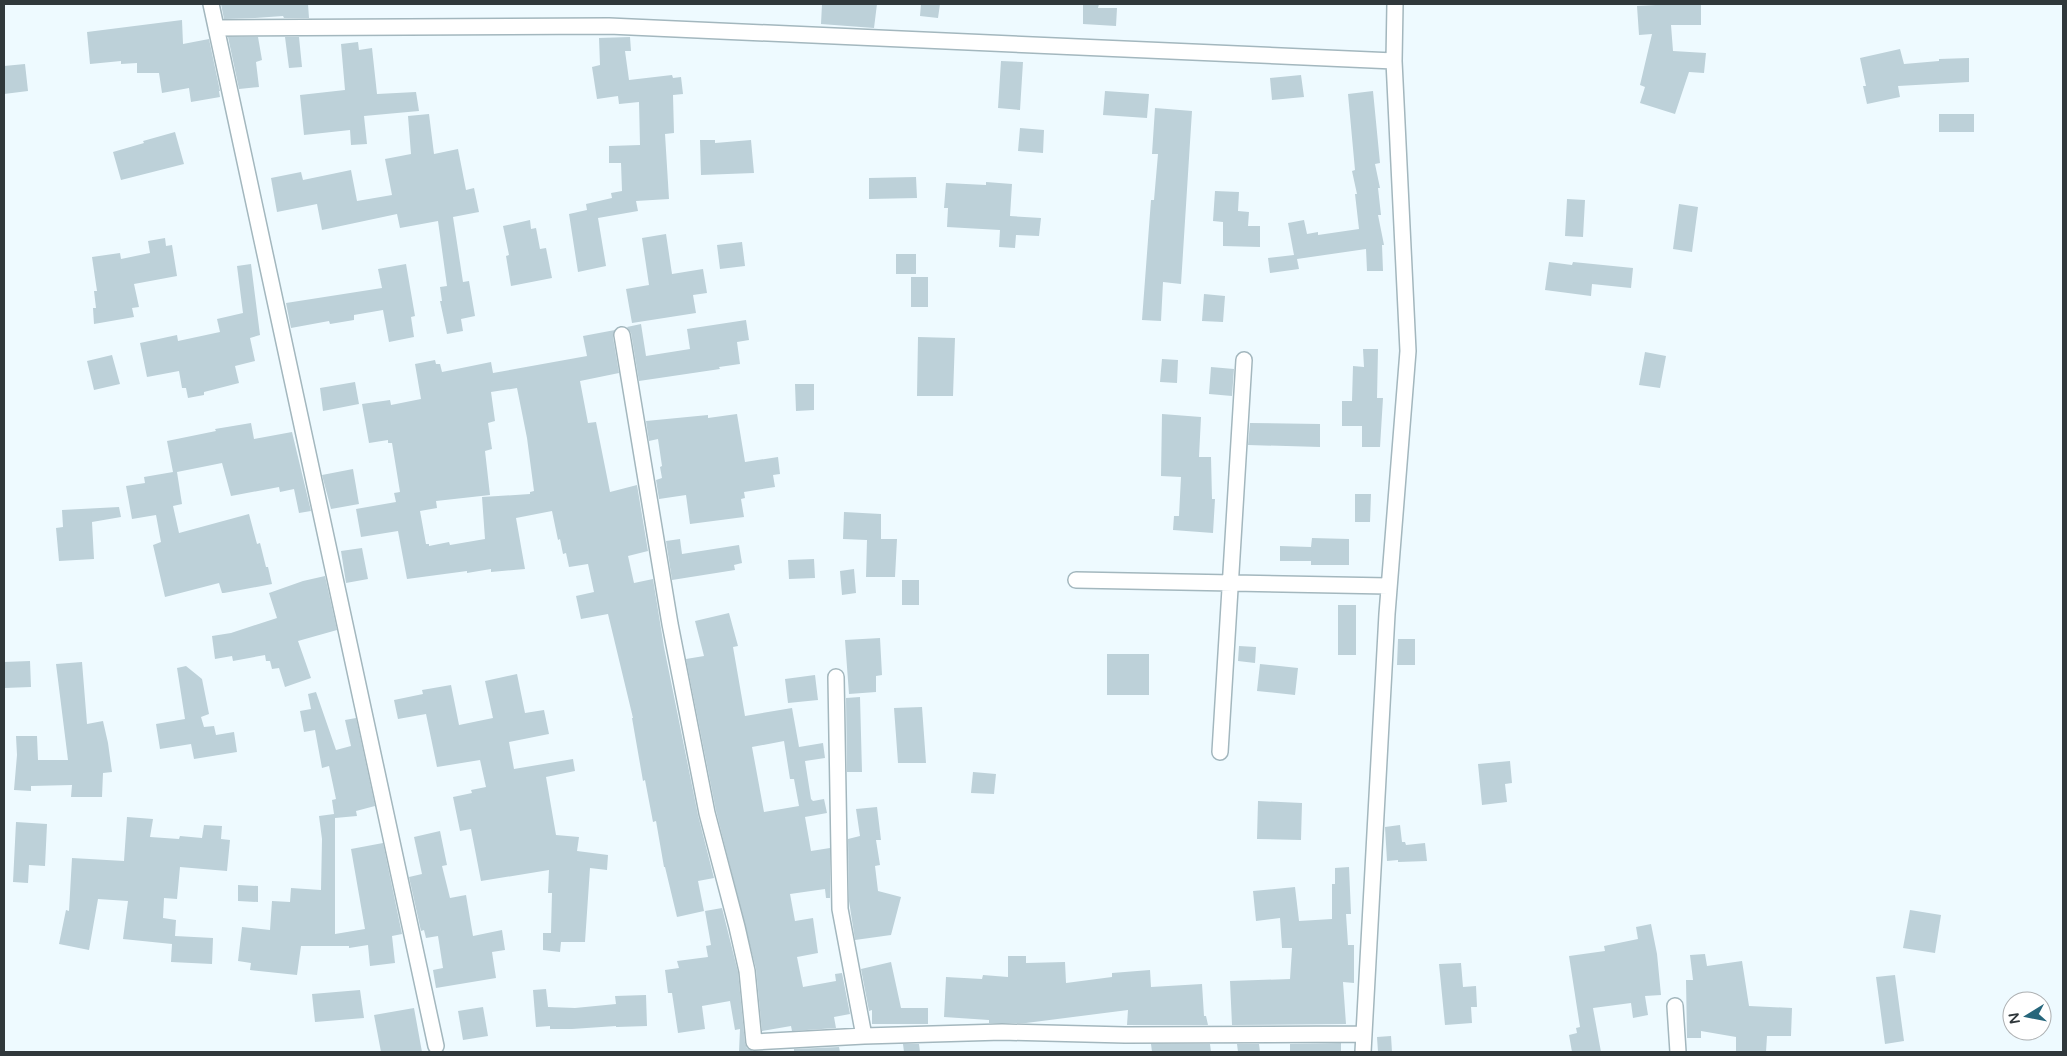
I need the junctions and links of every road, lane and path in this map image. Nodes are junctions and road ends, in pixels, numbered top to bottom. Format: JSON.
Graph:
{"nodes":[{"id":1,"x":210,"y":4,"type":"edge"},
{"id":2,"x":1395,"y":4,"type":"edge"},
{"id":3,"x":216,"y":28,"type":"junction"},
{"id":4,"x":1394,"y":62,"type":"junction"},
{"id":5,"x":622,"y":335,"type":"dead end"},
{"id":6,"x":1244,"y":360,"type":"dead end"},
{"id":7,"x":1076,"y":580,"type":"dead end"},
{"id":8,"x":1231,"y":583,"type":"junction"},
{"id":9,"x":1388,"y":586,"type":"junction"},
{"id":10,"x":836,"y":676,"type":"dead end"},
{"id":11,"x":1220,"y":752,"type":"dead end"},
{"id":12,"x":1676,"y":1006,"type":"dead end"},
{"id":13,"x":1362,"y":1034,"type":"junction"},
{"id":14,"x":864,"y":1036,"type":"junction"},
{"id":15,"x":436,"y":1046,"type":"dead end"},
{"id":16,"x":790,"y":1047,"type":"edge"},
{"id":17,"x":1362,"y":1052,"type":"edge"},
{"id":18,"x":1678,"y":1052,"type":"edge"}],
"edges":[{"from":1,"to":3,"type":"street"},
{"from":2,"to":4,"type":"street"},
{"from":3,"to":4,"type":"street"},
{"from":3,"to":15,"type":"street"},
{"from":4,"to":9,"type":"street"},
{"from":5,"to":16,"type":"street"},
{"from":6,"to":8,"type":"street"},
{"from":7,"to":8,"type":"street"},
{"from":8,"to":9,"type":"street"},
{"from":8,"to":11,"type":"street"},
{"from":9,"to":13,"type":"street"},
{"from":10,"to":14,"type":"street"},
{"from":12,"to":18,"type":"street"},
{"from":13,"to":14,"type":"street"},
{"from":13,"to":17,"type":"street"},
{"from":14,"to":16,"type":"street"}]}
